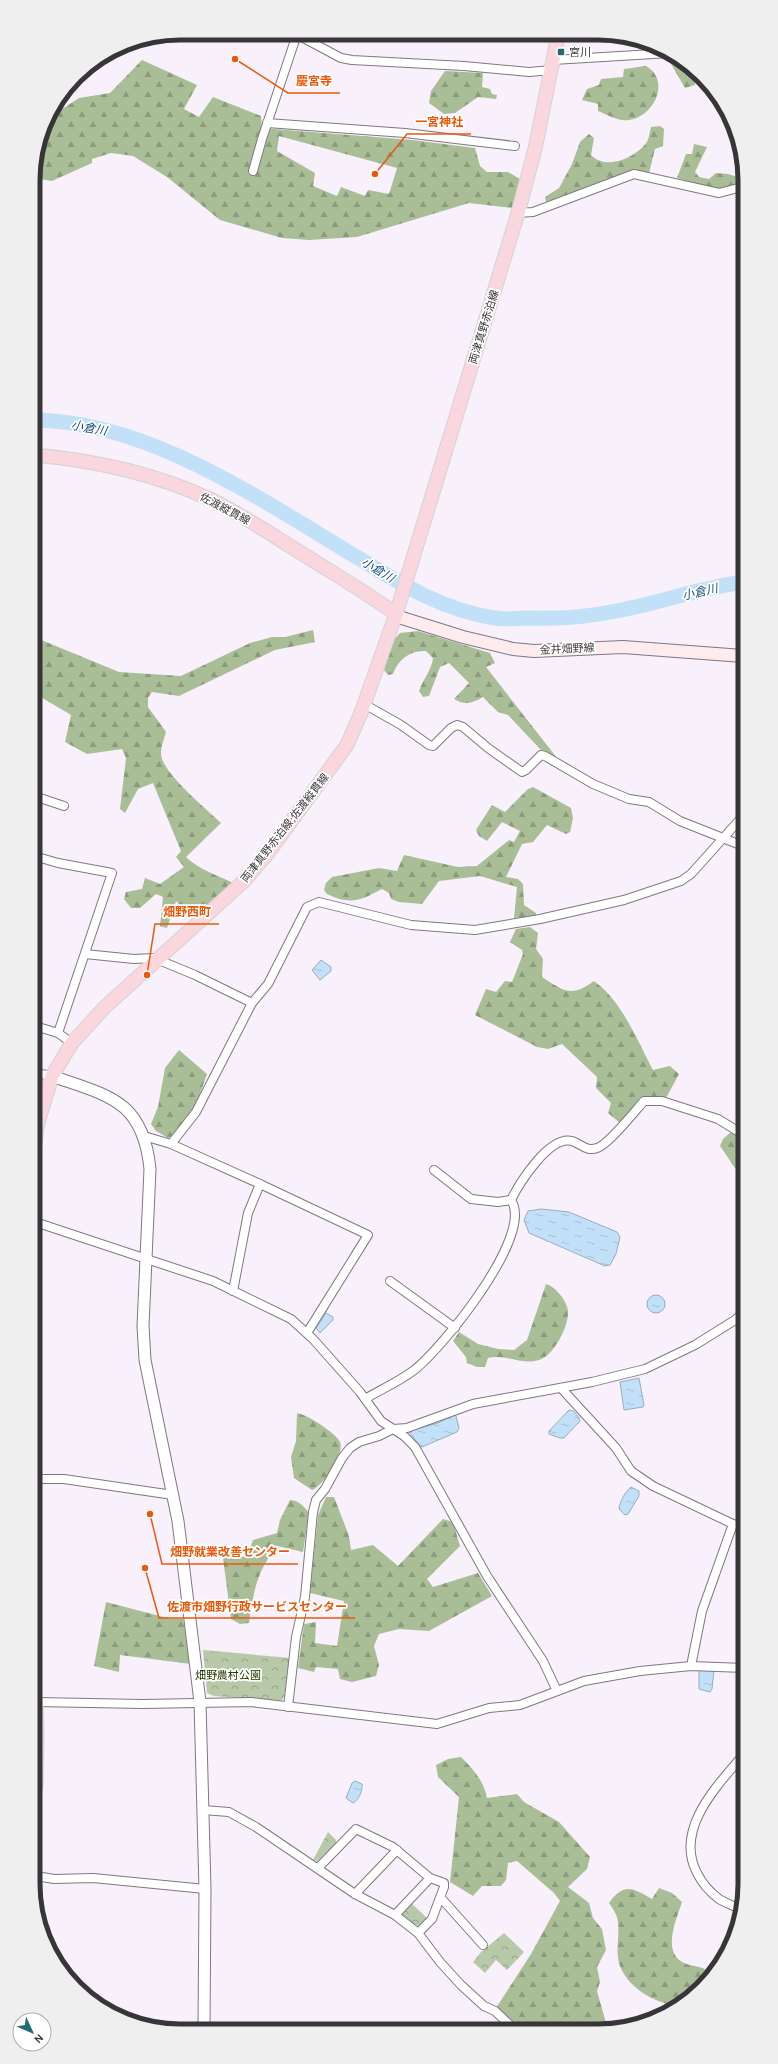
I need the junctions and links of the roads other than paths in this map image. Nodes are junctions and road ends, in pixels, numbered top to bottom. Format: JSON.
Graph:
{"nodes":[{"id":1,"x":295,"y":40,"type":"edge"},
{"id":2,"x":308,"y":40,"type":"edge"},
{"id":3,"x":557,"y":40,"type":"edge"},
{"id":4,"x":660,"y":54,"type":"edge"},
{"id":5,"x":552,"y":65,"type":"junction"},
{"id":6,"x":267,"y":123,"type":"junction"},
{"id":7,"x":515,"y":146,"type":"dead end"},
{"id":8,"x":253,"y":171,"type":"dead end"},
{"id":9,"x":738,"y":187,"type":"edge"},
{"id":10,"x":518,"y":213,"type":"junction"},
{"id":11,"x":40,"y":455,"type":"edge"},
{"id":12,"x":397,"y":610,"type":"junction"},
{"id":13,"x":738,"y":656,"type":"edge"},
{"id":14,"x":364,"y":704,"type":"junction"},
{"id":15,"x":40,"y":798,"type":"edge"},
{"id":16,"x":64,"y":806,"type":"dead end"},
{"id":17,"x":738,"y":822,"type":"edge"},
{"id":18,"x":723,"y":838,"type":"junction"},
{"id":19,"x":738,"y":844,"type":"edge"},
{"id":20,"x":40,"y":858,"type":"edge"},
{"id":21,"x":85,"y":954,"type":"junction"},
{"id":22,"x":158,"y":959,"type":"junction"},
{"id":23,"x":252,"y":1003,"type":"junction"},
{"id":24,"x":40,"y":1028,"type":"edge"},
{"id":25,"x":58,"y":1033,"type":"junction"},
{"id":26,"x":72,"y":1043,"type":"junction"},
{"id":27,"x":40,"y":1074,"type":"edge"},
{"id":28,"x":52,"y":1076,"type":"junction"},
{"id":29,"x":40,"y":1116,"type":"edge"},
{"id":30,"x":738,"y":1132,"type":"edge"},
{"id":31,"x":144,"y":1136,"type":"junction"},
{"id":32,"x":171,"y":1144,"type":"junction"},
{"id":33,"x":434,"y":1170,"type":"dead end"},
{"id":34,"x":260,"y":1184,"type":"junction"},
{"id":35,"x":511,"y":1200,"type":"junction"},
{"id":36,"x":40,"y":1224,"type":"edge"},
{"id":37,"x":146,"y":1259,"type":"junction"},
{"id":38,"x":390,"y":1281,"type":"dead end"},
{"id":39,"x":233,"y":1291,"type":"junction"},
{"id":40,"x":738,"y":1317,"type":"edge"},
{"id":41,"x":455,"y":1328,"type":"junction"},
{"id":42,"x":306,"y":1333,"type":"junction"},
{"id":43,"x":561,"y":1388,"type":"junction"},
{"id":44,"x":365,"y":1399,"type":"junction"},
{"id":45,"x":393,"y":1429,"type":"junction"},
{"id":46,"x":40,"y":1479,"type":"edge"},
{"id":47,"x":173,"y":1495,"type":"junction"},
{"id":48,"x":733,"y":1524,"type":"junction"},
{"id":49,"x":738,"y":1526,"type":"edge"},
{"id":50,"x":691,"y":1666,"type":"junction"},
{"id":51,"x":738,"y":1668,"type":"edge"},
{"id":52,"x":557,"y":1691,"type":"junction"},
{"id":53,"x":200,"y":1702,"type":"junction"},
{"id":54,"x":40,"y":1703,"type":"edge"},
{"id":55,"x":288,"y":1707,"type":"junction"},
{"id":56,"x":738,"y":1762,"type":"edge"},
{"id":57,"x":203,"y":1810,"type":"junction"},
{"id":58,"x":397,"y":1850,"type":"junction"},
{"id":59,"x":318,"y":1868,"type":"junction"},
{"id":60,"x":40,"y":1877,"type":"edge"},
{"id":61,"x":430,"y":1878,"type":"junction"},
{"id":62,"x":205,"y":1889,"type":"junction"},
{"id":63,"x":356,"y":1894,"type":"junction"},
{"id":64,"x":441,"y":1898,"type":"junction"},
{"id":65,"x":736,"y":1907,"type":"edge"},
{"id":66,"x":395,"y":1915,"type":"junction"},
{"id":67,"x":418,"y":1933,"type":"junction"},
{"id":68,"x":484,"y":1945,"type":"dead end"},
{"id":69,"x":204,"y":2024,"type":"edge"},
{"id":70,"x":509,"y":2024,"type":"edge"}],
"edges":[{"from":1,"to":6,"type":"street"},
{"from":2,"to":5,"type":"street"},
{"from":3,"to":5,"type":"main road","name":"両津真野赤泊線"},
{"from":4,"to":5,"type":"street"},
{"from":5,"to":10,"type":"main road","name":"両津真野赤泊線"},
{"from":6,"to":7,"type":"street"},
{"from":6,"to":8,"type":"street"},
{"from":9,"to":10,"type":"street"},
{"from":10,"to":12,"type":"main road","name":"両津真野赤泊線"},
{"from":11,"to":12,"type":"main road","name":"佐渡縦貫線"},
{"from":12,"to":13,"type":"main road","name":"金井畑野線"},
{"from":12,"to":14,"type":"main road","name":"両津真野赤泊線;佐渡縦貫線"},
{"from":14,"to":18,"type":"street"},
{"from":14,"to":22,"type":"main road","name":"両津真野赤泊線;佐渡縦貫線"},
{"from":15,"to":16,"type":"street"},
{"from":17,"to":18,"type":"street"},
{"from":18,"to":19,"type":"street"},
{"from":18,"to":23,"type":"street"},
{"from":20,"to":21,"type":"street"},
{"from":21,"to":22,"type":"street"},
{"from":21,"to":25,"type":"street"},
{"from":22,"to":23,"type":"street"},
{"from":22,"to":26,"type":"main road","name":"両津真野赤泊線;佐渡縦貫線"},
{"from":23,"to":32,"type":"street"},
{"from":24,"to":25,"type":"street"},
{"from":25,"to":26,"type":"street"},
{"from":26,"to":28,"type":"main road","name":"両津真野赤泊線;佐渡縦貫線"},
{"from":27,"to":28,"type":"street"},
{"from":28,"to":29,"type":"main road","name":"両津真野赤泊線;佐渡縦貫線"},
{"from":28,"to":31,"type":"street"},
{"from":30,"to":35,"type":"street"},
{"from":31,"to":32,"type":"street"},
{"from":31,"to":37,"type":"street"},
{"from":32,"to":34,"type":"street"},
{"from":33,"to":35,"type":"street"},
{"from":34,"to":39,"type":"street"},
{"from":34,"to":42,"type":"street"},
{"from":35,"to":41,"type":"street"},
{"from":36,"to":37,"type":"street"},
{"from":37,"to":39,"type":"street"},
{"from":37,"to":47,"type":"street"},
{"from":38,"to":41,"type":"street"},
{"from":39,"to":42,"type":"street"},
{"from":40,"to":43,"type":"street"},
{"from":41,"to":44,"type":"street"},
{"from":42,"to":44,"type":"street"},
{"from":43,"to":45,"type":"street"},
{"from":43,"to":48,"type":"street"},
{"from":44,"to":45,"type":"street"},
{"from":45,"to":52,"type":"street"},
{"from":45,"to":55,"type":"street"},
{"from":46,"to":47,"type":"street"},
{"from":47,"to":53,"type":"street"},
{"from":48,"to":49,"type":"street"},
{"from":48,"to":50,"type":"street"},
{"from":50,"to":51,"type":"street"},
{"from":50,"to":52,"type":"street"},
{"from":52,"to":55,"type":"street"},
{"from":53,"to":54,"type":"street"},
{"from":53,"to":55,"type":"street"},
{"from":53,"to":57,"type":"street"},
{"from":56,"to":65,"type":"street"},
{"from":57,"to":59,"type":"street"},
{"from":57,"to":62,"type":"street"},
{"from":58,"to":59,"type":"street"},
{"from":58,"to":61,"type":"street"},
{"from":58,"to":63,"type":"street"},
{"from":59,"to":63,"type":"street"},
{"from":60,"to":62,"type":"street"},
{"from":61,"to":64,"type":"street"},
{"from":61,"to":66,"type":"street"},
{"from":62,"to":69,"type":"street"},
{"from":63,"to":66,"type":"street"},
{"from":64,"to":67,"type":"street"},
{"from":64,"to":68,"type":"street"},
{"from":66,"to":67,"type":"street"},
{"from":67,"to":70,"type":"street"}]}
